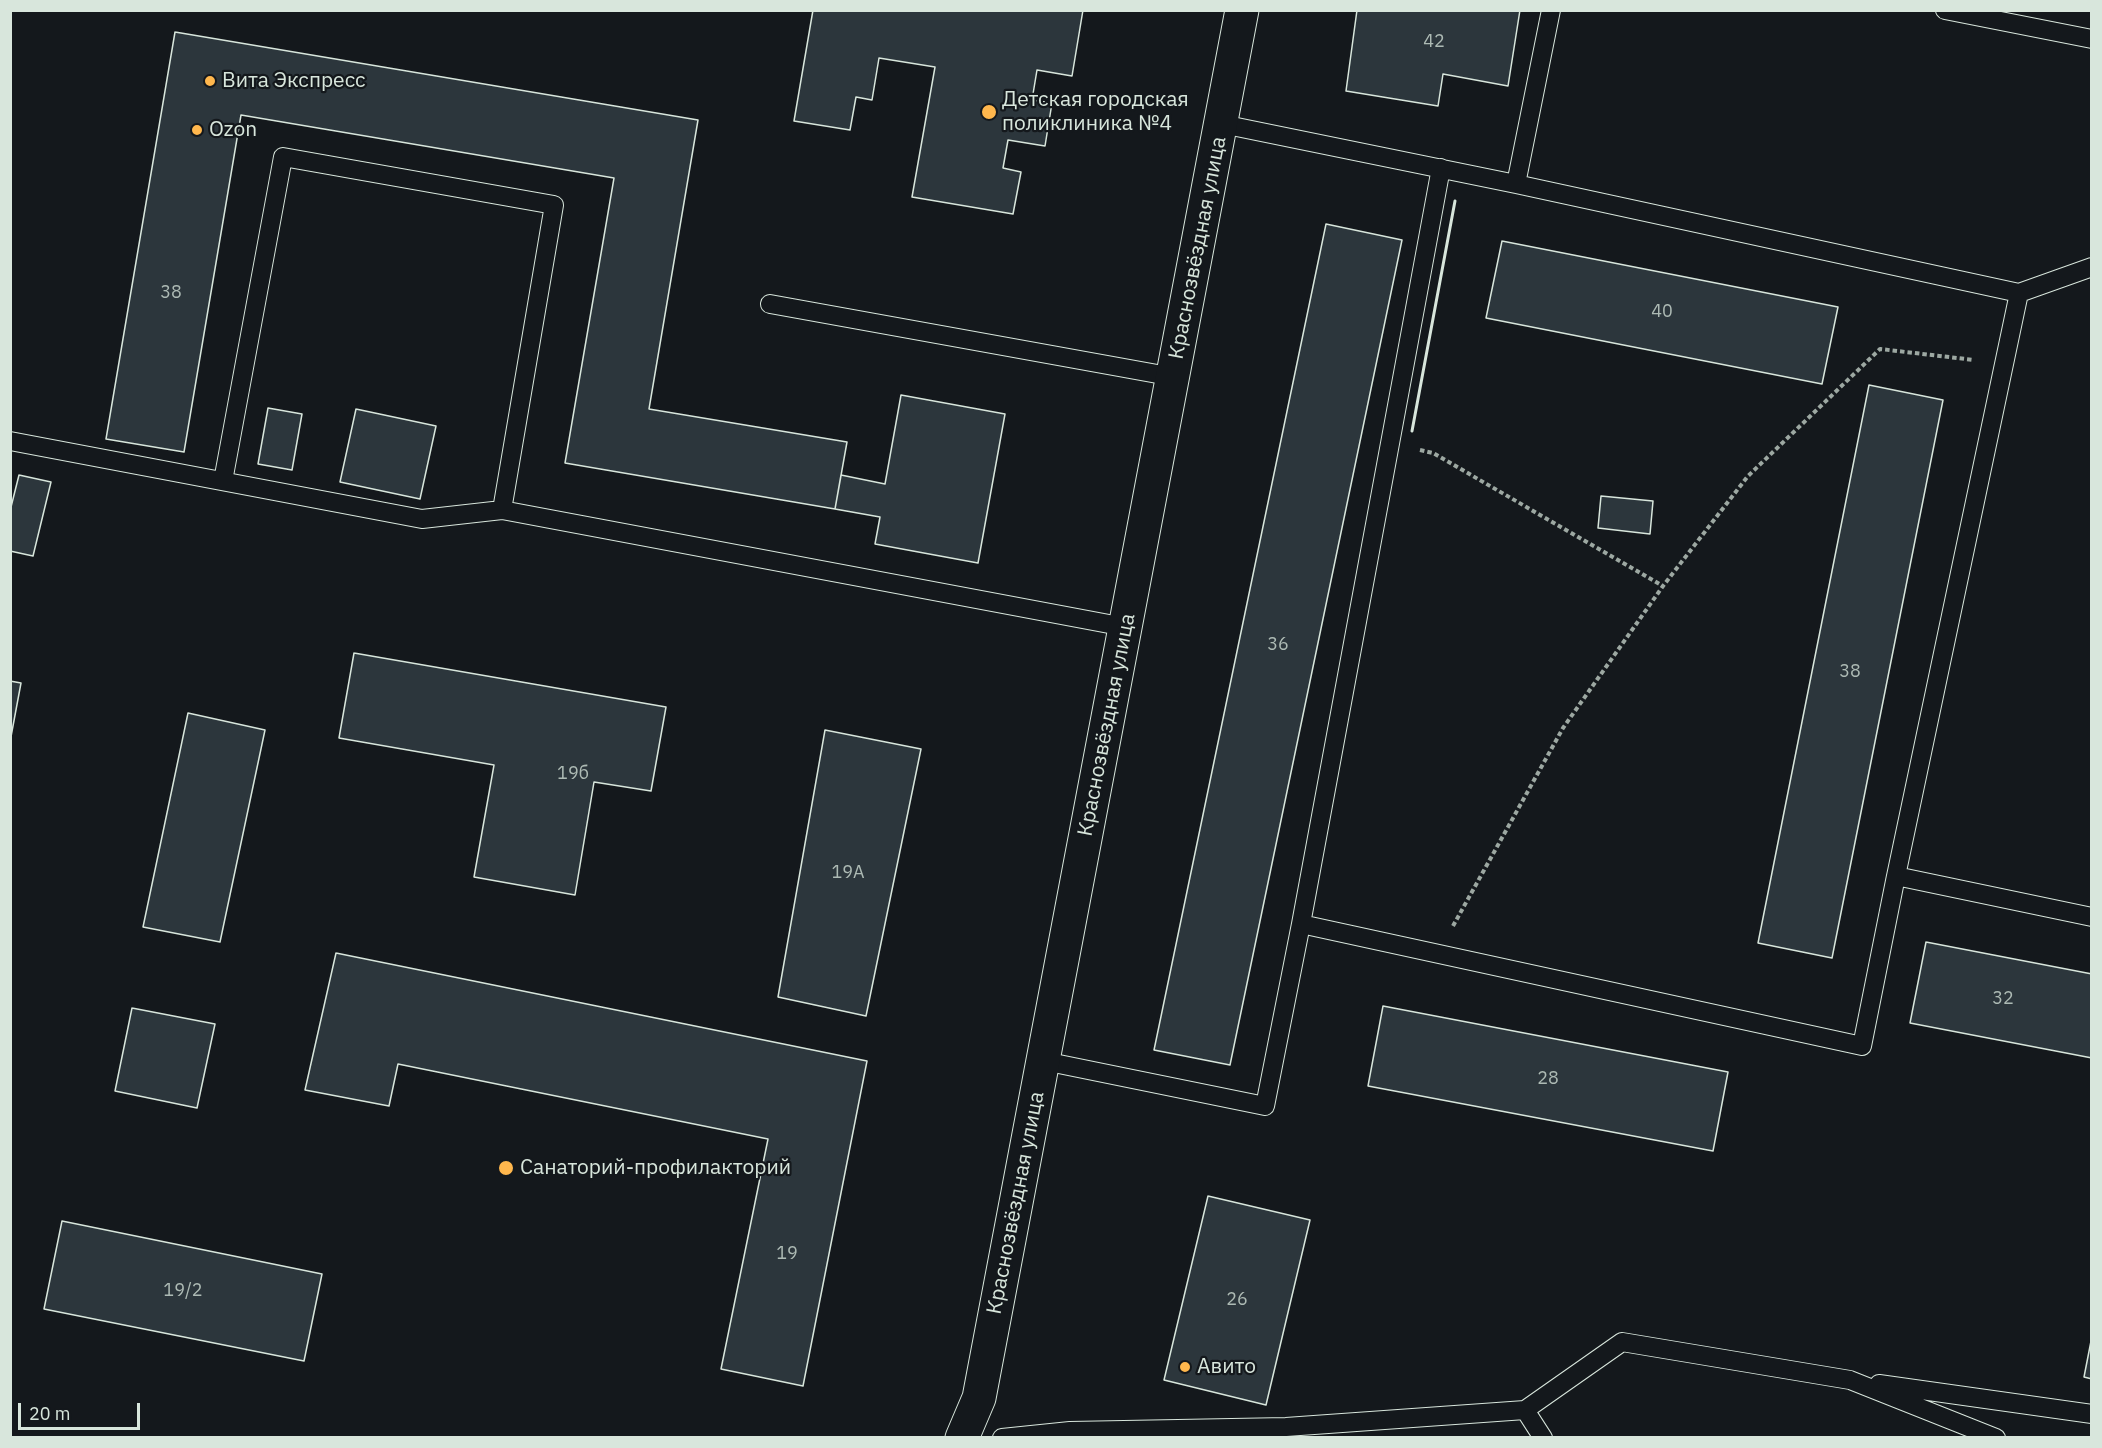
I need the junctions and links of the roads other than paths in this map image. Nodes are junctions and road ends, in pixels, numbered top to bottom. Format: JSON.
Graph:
{"nodes":[{"id":1,"x":1242,"y":10,"type":"edge"},
{"id":2,"x":1551,"y":10,"type":"edge"},
{"id":3,"x":1945,"y":10,"type":"edge"},
{"id":4,"x":2091,"y":39,"type":"edge"},
{"id":5,"x":1222,"y":124,"type":"junction"},
{"id":6,"x":1441,"y":168,"type":"junction"},
{"id":7,"x":1516,"y":184,"type":"junction"},
{"id":8,"x":2091,"y":267,"type":"edge"},
{"id":9,"x":2019,"y":292,"type":"junction"},
{"id":10,"x":771,"y":304,"type":"dead end"},
{"id":11,"x":1174,"y":377,"type":"junction"},
{"id":12,"x":10,"y":441,"type":"edge"},
{"id":13,"x":223,"y":481,"type":"junction"},
{"id":14,"x":502,"y":510,"type":"junction"},
{"id":15,"x":1125,"y":627,"type":"junction"},
{"id":16,"x":1896,"y":876,"type":"junction"},
{"id":17,"x":2091,"y":917,"type":"edge"},
{"id":18,"x":1301,"y":924,"type":"junction"},
{"id":19,"x":1044,"y":1061,"type":"junction"},
{"id":20,"x":1850,"y":1380,"type":"junction"},
{"id":21,"x":1525,"y":1410,"type":"junction"},
{"id":22,"x":2091,"y":1414,"type":"edge"},
{"id":23,"x":963,"y":1437,"type":"edge"},
{"id":24,"x":1002,"y":1437,"type":"edge"},
{"id":25,"x":1543,"y":1437,"type":"edge"},
{"id":26,"x":1996,"y":1437,"type":"edge"}],
"edges":[{"from":1,"to":5,"type":"street","name":"Краснозвёздная улица"},
{"from":2,"to":7,"type":"lane"},
{"from":3,"to":4,"type":"lane"},
{"from":5,"to":6,"type":"lane"},
{"from":5,"to":11,"type":"street","name":"Краснозвёздная улица"},
{"from":6,"to":7,"type":"lane"},
{"from":6,"to":18,"type":"lane"},
{"from":7,"to":9,"type":"lane"},
{"from":8,"to":9,"type":"lane"},
{"from":9,"to":16,"type":"lane"},
{"from":10,"to":11,"type":"lane"},
{"from":11,"to":15,"type":"street","name":"Краснозвёздная улица"},
{"from":12,"to":13,"type":"lane"},
{"from":13,"to":14,"type":"lane"},
{"from":13,"to":14,"type":"lane"},
{"from":14,"to":15,"type":"lane"},
{"from":15,"to":19,"type":"street","name":"Краснозвёздная улица"},
{"from":16,"to":17,"type":"lane"},
{"from":16,"to":18,"type":"lane"},
{"from":18,"to":19,"type":"lane"},
{"from":19,"to":23,"type":"street","name":"Краснозвёздная улица"},
{"from":20,"to":21,"type":"lane"},
{"from":20,"to":22,"type":"lane"},
{"from":20,"to":26,"type":"lane"},
{"from":21,"to":24,"type":"lane"},
{"from":21,"to":25,"type":"lane"}]}
